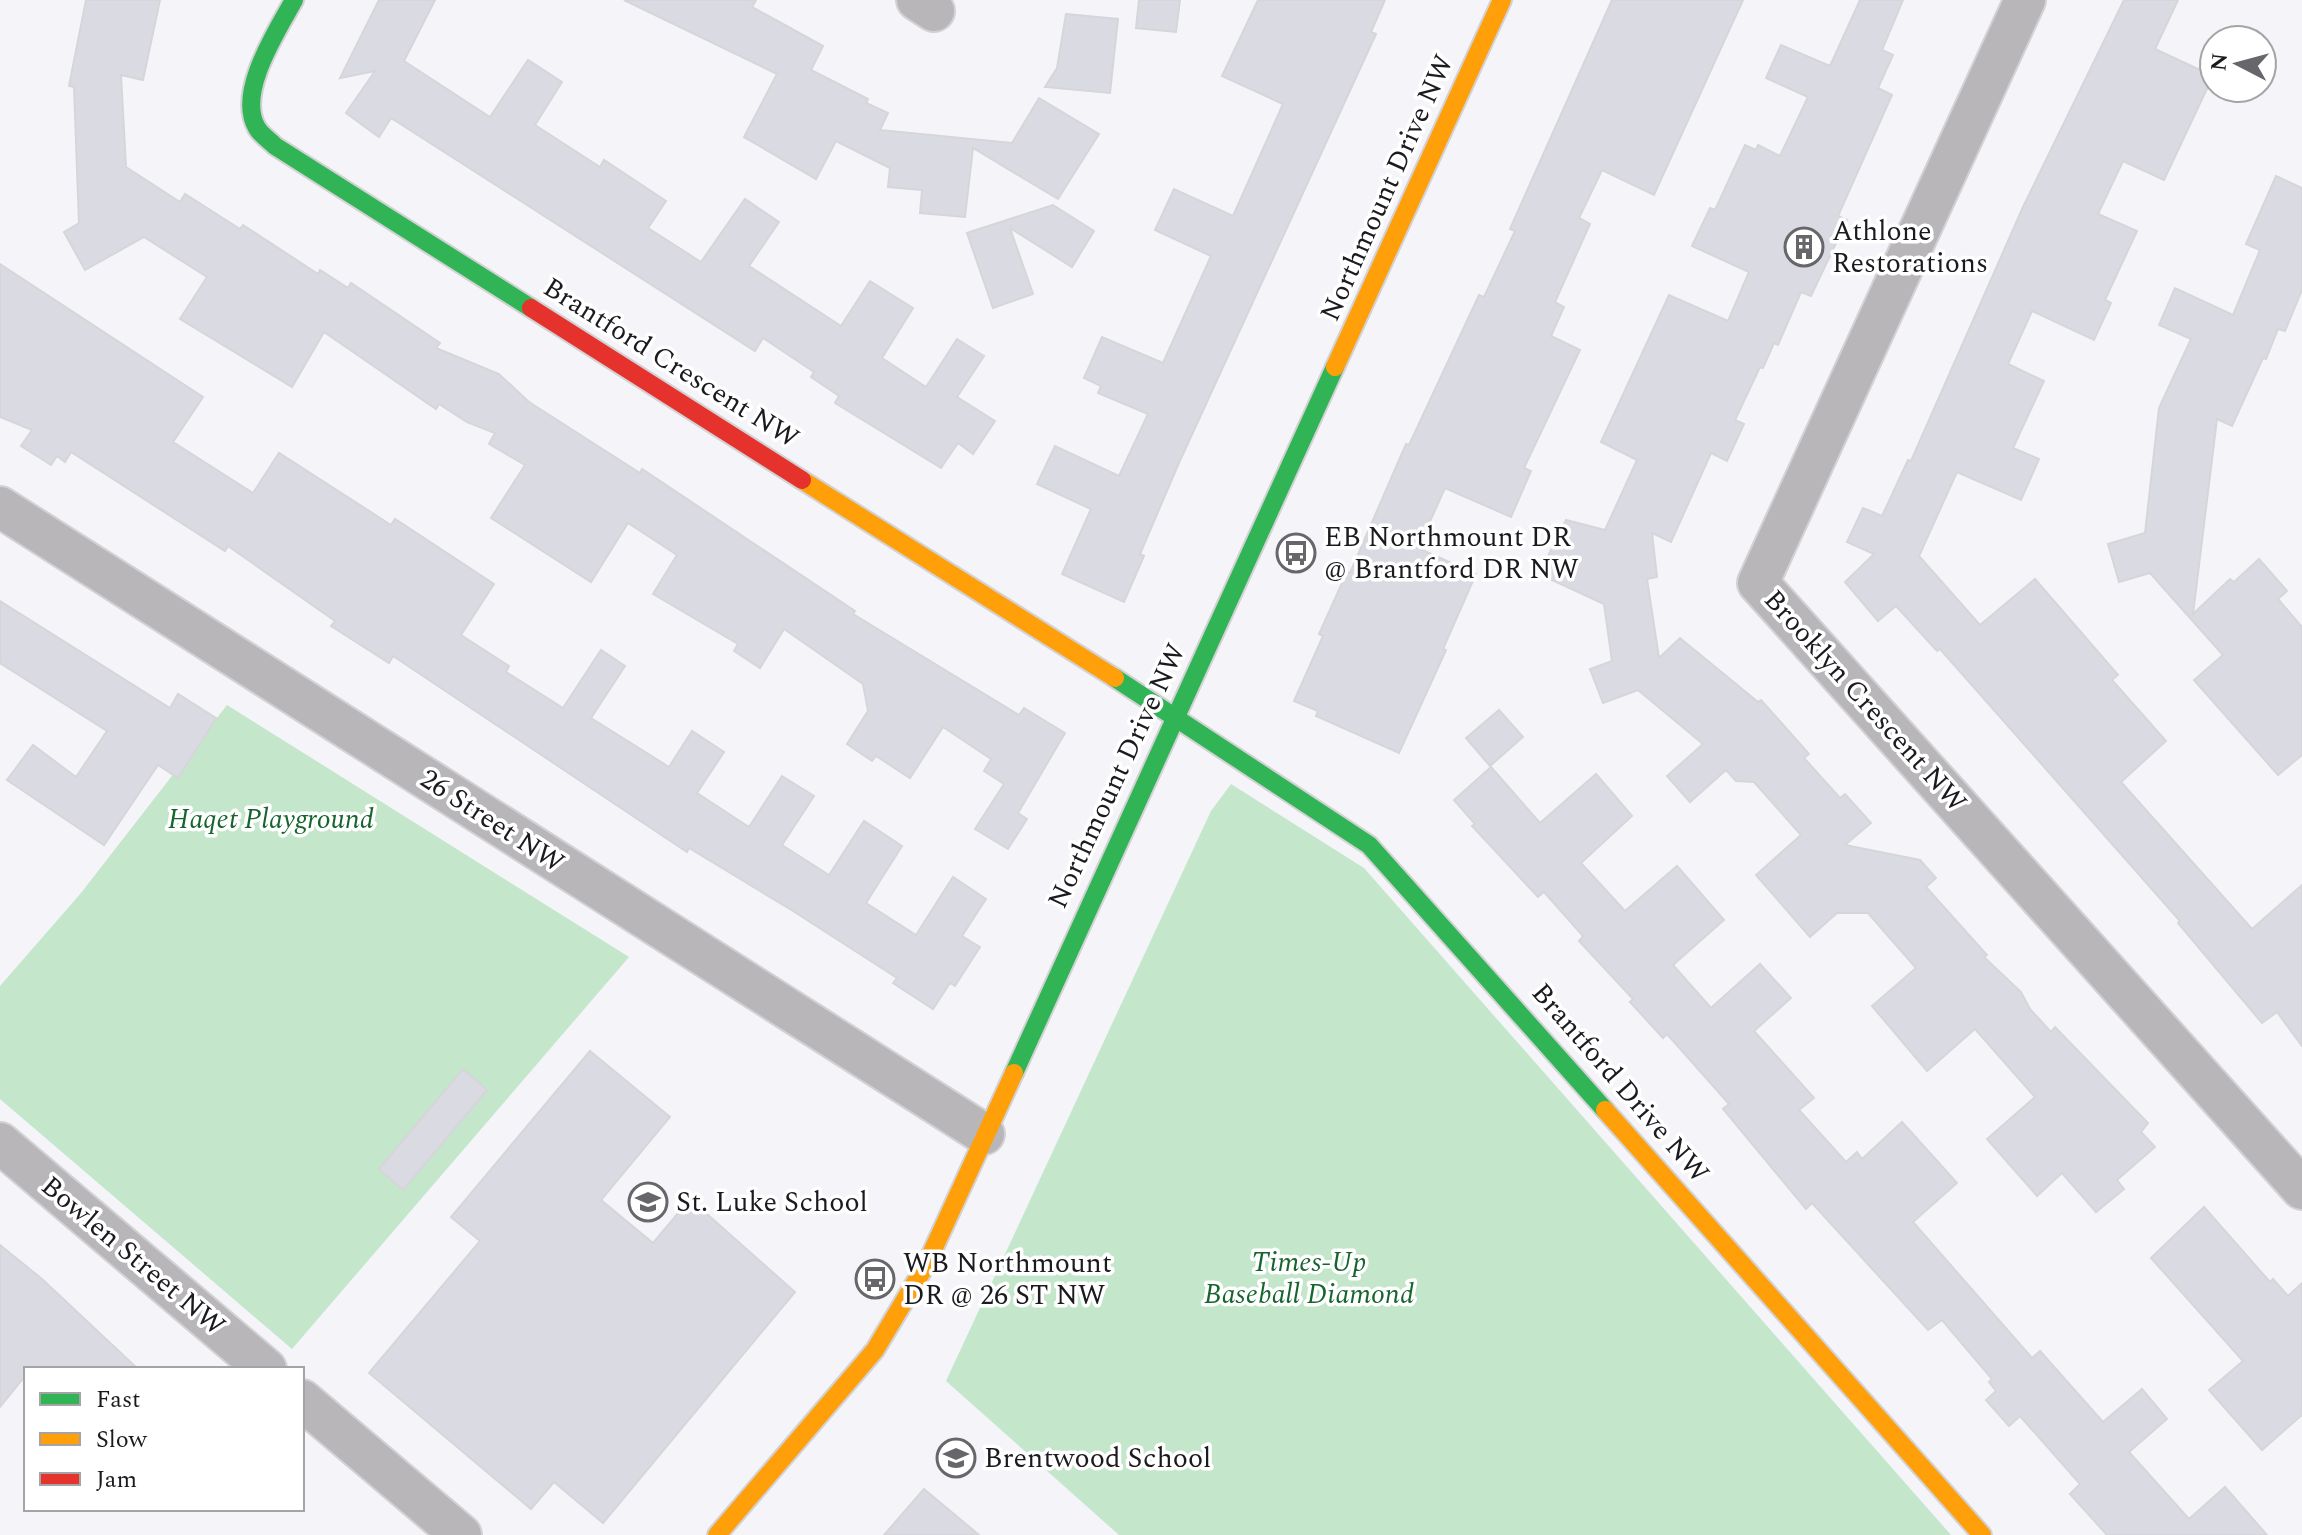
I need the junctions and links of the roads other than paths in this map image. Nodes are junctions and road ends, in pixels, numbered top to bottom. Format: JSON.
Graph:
{"nodes":[{"id":1,"x":294,"y":0,"type":"edge"},
{"id":2,"x":1502,"y":0,"type":"edge"},
{"id":3,"x":2025,"y":0,"type":"edge"},
{"id":4,"x":0,"y":507,"type":"edge"},
{"id":5,"x":1174,"y":716,"type":"junction"},
{"id":6,"x":984,"y":1134,"type":"junction"},
{"id":7,"x":0,"y":1143,"type":"edge"},
{"id":8,"x":2302,"y":1189,"type":"edge"},
{"id":9,"x":264,"y":1367,"type":"edge"},
{"id":10,"x":304,"y":1402,"type":"edge"},
{"id":11,"x":461,"y":1535,"type":"edge"},
{"id":12,"x":717,"y":1535,"type":"edge"},
{"id":13,"x":1982,"y":1535,"type":"edge"}],
"edges":[{"from":1,"to":5,"type":"street","name":"Brantford Crescent NW"},
{"from":2,"to":5,"type":"street","name":"Northmount Drive NW"},
{"from":3,"to":8,"type":"street","name":"Brooklyn Crescent NW"},
{"from":4,"to":6,"type":"street","name":"26 Street NW"},
{"from":5,"to":6,"type":"street","name":"Northmount Drive NW"},
{"from":5,"to":13,"type":"street","name":"Brantford Drive NW"},
{"from":6,"to":12,"type":"street","name":"Northmount Drive NW"},
{"from":7,"to":9,"type":"street","name":"Bowlen Street NW"},
{"from":10,"to":11,"type":"street"}]}
